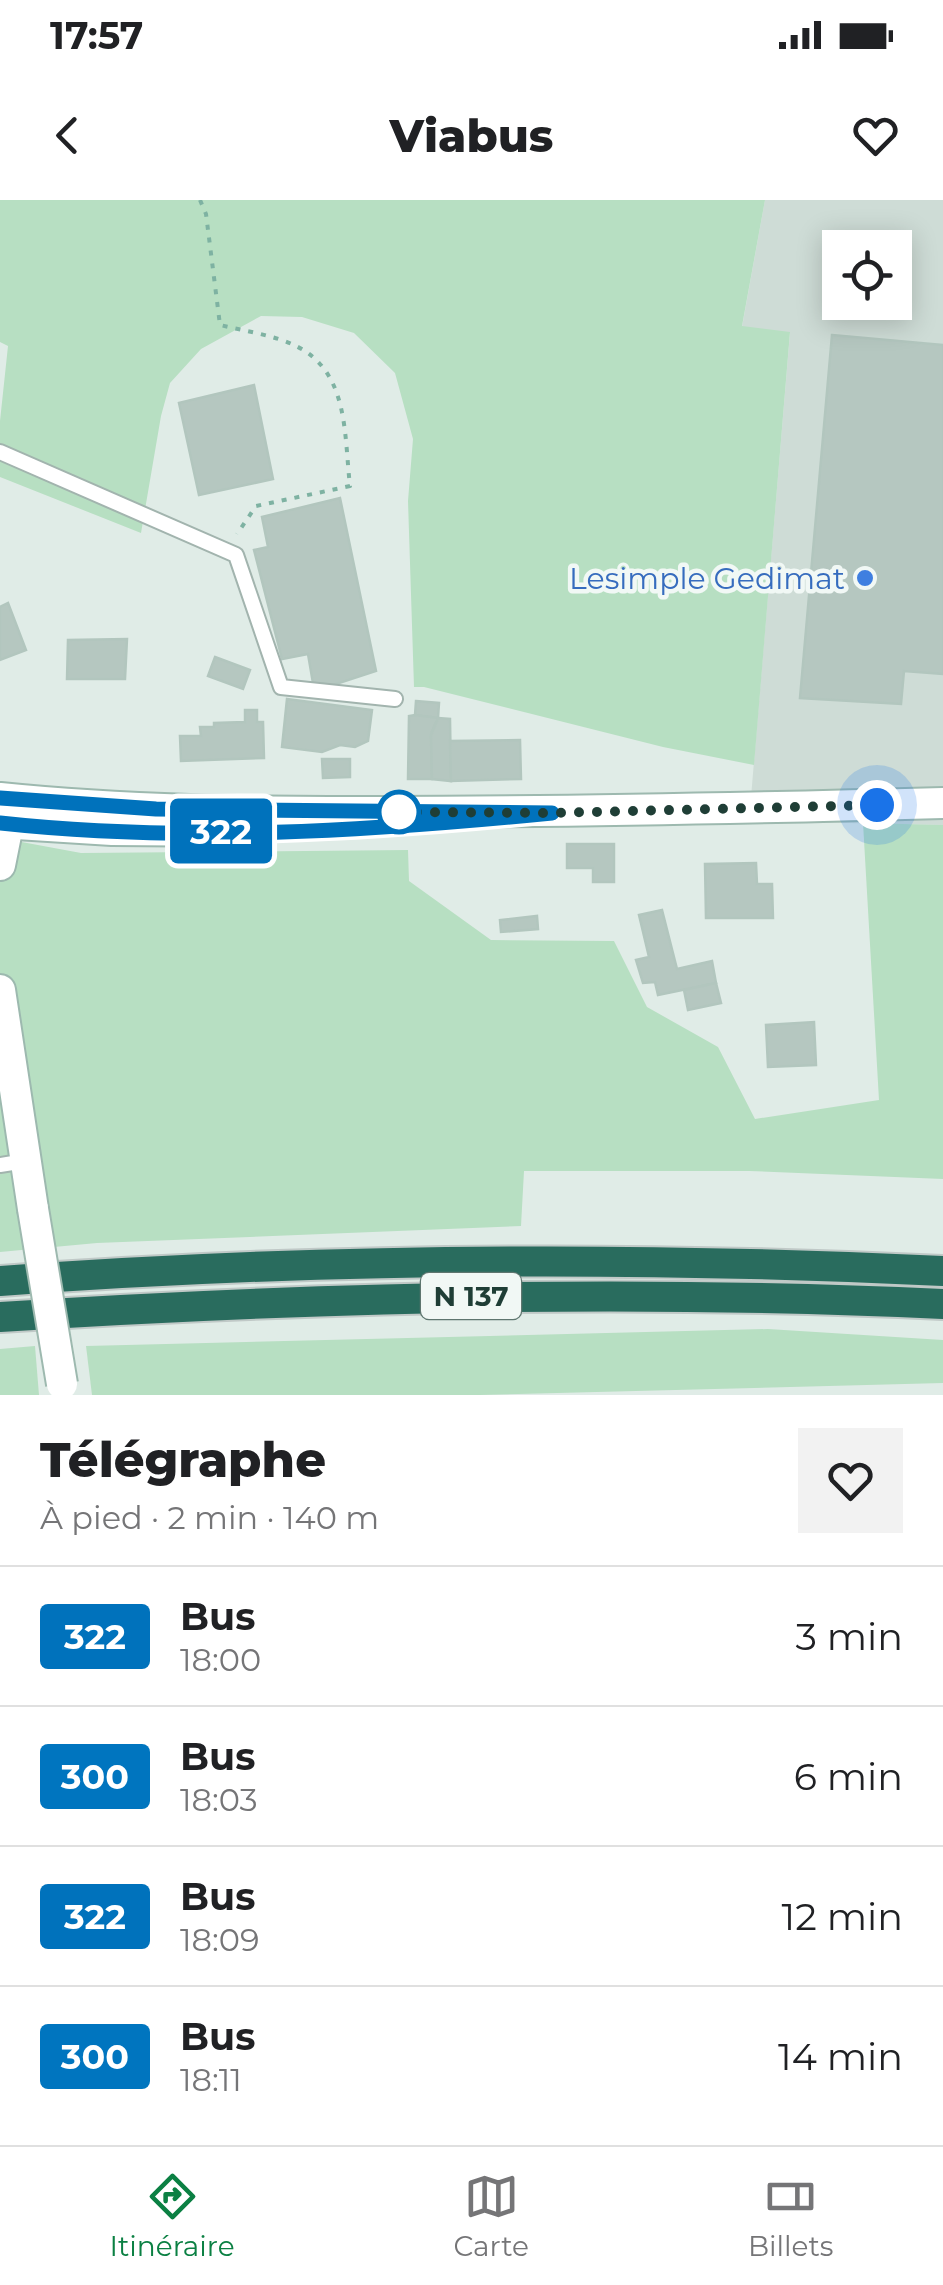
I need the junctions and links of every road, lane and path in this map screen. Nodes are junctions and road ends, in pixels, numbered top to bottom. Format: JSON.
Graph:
{"nodes":[{"id":1,"x":200,"y":200,"type":"edge"},
{"id":2,"x":0,"y":452,"type":"edge"},
{"id":3,"x":226,"y":550,"type":"junction"},
{"id":4,"x":395,"y":699,"type":"dead end"},
{"id":5,"x":943,"y":804,"type":"edge"},
{"id":6,"x":8,"y":809,"type":"edge"},
{"id":7,"x":552,"y":813,"type":"junction"},
{"id":8,"x":0,"y":868,"type":"edge"},
{"id":9,"x":0,"y":990,"type":"edge"},
{"id":10,"x":12,"y":1163,"type":"edge"},
{"id":11,"x":943,"y":1271,"type":"edge"},
{"id":12,"x":0,"y":1281,"type":"edge"},
{"id":13,"x":943,"y":1304,"type":"edge"},
{"id":14,"x":0,"y":1317,"type":"edge"},
{"id":15,"x":63,"y":1390,"type":"edge"}],
"edges":[{"from":1,"to":3,"type":"path"},
{"from":2,"to":3,"type":"lane"},
{"from":3,"to":4,"type":"lane"},
{"from":5,"to":7,"type":"main road"},
{"from":6,"to":7,"type":"main road"},
{"from":6,"to":7,"type":"main road"},
{"from":6,"to":8,"type":"main road"},
{"from":9,"to":10,"type":"main road"},
{"from":10,"to":15,"type":"main road","bridge":true},
{"from":11,"to":12,"type":"highway","number":"N 137"},
{"from":13,"to":14,"type":"highway","number":"N 137"}]}
